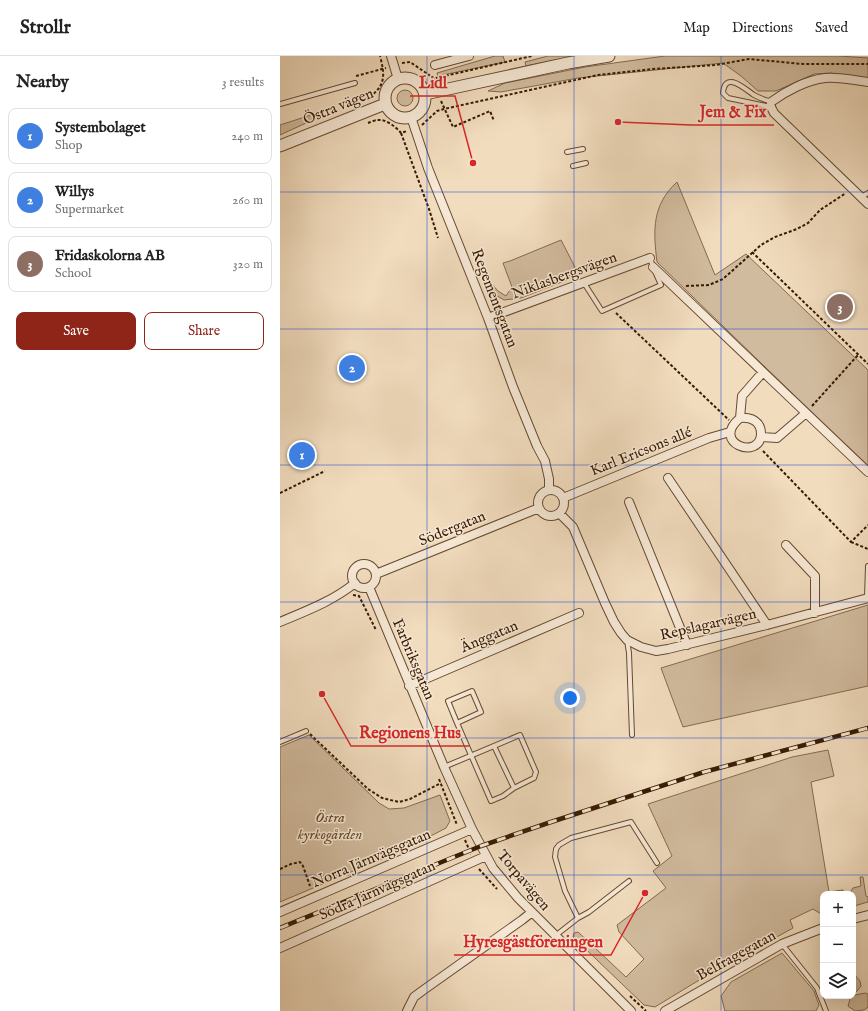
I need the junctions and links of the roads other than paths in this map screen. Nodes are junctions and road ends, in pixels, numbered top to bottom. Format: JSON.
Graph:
{"nodes":[{"id":1,"x":391,"y":56,"type":"edge"},
{"id":2,"x":469,"y":56,"type":"edge"},
{"id":3,"x":609,"y":56,"type":"edge"},
{"id":4,"x":435,"y":64,"type":"dead end"},
{"id":5,"x":398,"y":79,"type":"junction"},
{"id":6,"x":355,"y":82,"type":"dead end"},
{"id":7,"x":868,"y":82,"type":"edge"},
{"id":8,"x":424,"y":94,"type":"junction"},
{"id":9,"x":280,"y":104,"type":"edge"},
{"id":10,"x":385,"y":104,"type":"junction"},
{"id":11,"x":771,"y":104,"type":"junction"},
{"id":12,"x":411,"y":118,"type":"junction"},
{"id":13,"x":280,"y":146,"type":"edge"},
{"id":14,"x":582,"y":149,"type":"dead end"},
{"id":15,"x":568,"y":152,"type":"dead end"},
{"id":16,"x":586,"y":163,"type":"dead end"},
{"id":17,"x":573,"y":166,"type":"dead end"},
{"id":18,"x":865,"y":195,"type":"edge"},
{"id":19,"x":868,"y":204,"type":"edge"},
{"id":20,"x":650,"y":258,"type":"joint"},
{"id":21,"x":653,"y":267,"type":"junction"},
{"id":22,"x":584,"y":283,"type":"junction"},
{"id":23,"x":488,"y":318,"type":"junction"},
{"id":24,"x":763,"y":372,"type":"junction"},
{"id":25,"x":806,"y":413,"type":"junction"},
{"id":26,"x":736,"y":421,"type":"junction"},
{"id":27,"x":730,"y":432,"type":"junction"},
{"id":28,"x":759,"y":440,"type":"junction"},
{"id":29,"x":868,"y":472,"type":"edge"},
{"id":30,"x":668,"y":478,"type":"dead end"},
{"id":31,"x":549,"y":490,"type":"junction"},
{"id":32,"x":563,"y":498,"type":"junction"},
{"id":33,"x":629,"y":502,"type":"dead end"},
{"id":34,"x":539,"y":508,"type":"junction"},
{"id":35,"x":559,"y":513,"type":"junction"},
{"id":36,"x":786,"y":545,"type":"dead end"},
{"id":37,"x":868,"y":566,"type":"edge"},
{"id":38,"x":376,"y":574,"type":"junction"},
{"id":39,"x":355,"y":583,"type":"junction"},
{"id":40,"x":369,"y":587,"type":"junction"},
{"id":41,"x":868,"y":599,"type":"edge"},
{"id":42,"x":579,"y":612,"type":"dead end"},
{"id":43,"x":815,"y":613,"type":"junction"},
{"id":44,"x":280,"y":622,"type":"edge"},
{"id":45,"x":767,"y":625,"type":"junction"},
{"id":46,"x":627,"y":640,"type":"junction"},
{"id":47,"x":687,"y":645,"type":"junction"},
{"id":48,"x":410,"y":686,"type":"junction"},
{"id":49,"x":457,"y":723,"type":"junction"},
{"id":50,"x":306,"y":731,"type":"road end"},
{"id":51,"x":632,"y":735,"type":"dead end"},
{"id":52,"x":280,"y":742,"type":"edge"},
{"id":53,"x":494,"y":746,"type":"junction"},
{"id":54,"x":471,"y":756,"type":"junction"},
{"id":55,"x":444,"y":767,"type":"junction"},
{"id":56,"x":514,"y":788,"type":"junction"},
{"id":57,"x":472,"y":829,"type":"junction"},
{"id":58,"x":486,"y":856,"type":"junction"},
{"id":59,"x":657,"y":863,"type":"dead end"},
{"id":60,"x":629,"y":881,"type":"dead end"},
{"id":61,"x":280,"y":912,"type":"edge"},
{"id":62,"x":532,"y":912,"type":"junction"},
{"id":63,"x":868,"y":915,"type":"edge"},
{"id":64,"x":578,"y":918,"type":"junction"},
{"id":65,"x":856,"y":918,"type":"edge"},
{"id":66,"x":820,"y":929,"type":"edge"},
{"id":67,"x":555,"y":936,"type":"junction"},
{"id":68,"x":782,"y":944,"type":"junction"},
{"id":69,"x":280,"y":948,"type":"edge"},
{"id":70,"x":407,"y":1011,"type":"edge"},
{"id":71,"x":631,"y":1011,"type":"edge"},
{"id":72,"x":665,"y":1011,"type":"edge"},
{"id":73,"x":826,"y":1011,"type":"edge"}],
"edges":[{"from":1,"to":5,"type":"street"},
{"from":2,"to":4,"type":"street"},
{"from":3,"to":8,"type":"street"},
{"from":5,"to":8,"type":"street"},
{"from":5,"to":10,"type":"street"},
{"from":6,"to":9,"type":"lane"},
{"from":7,"to":11,"type":"street"},
{"from":8,"to":12,"type":"street"},
{"from":10,"to":12,"type":"street"},
{"from":10,"to":13,"type":"street","name":"Östra vägen"},
{"from":11,"to":11,"type":"lane"},
{"from":11,"to":18,"type":"street"},
{"from":12,"to":23,"type":"street","name":"Regementsgatan"},
{"from":14,"to":15,"type":"lane"},
{"from":16,"to":17,"type":"lane"},
{"from":18,"to":19,"type":"street"},
{"from":20,"to":21,"type":"lane"},
{"from":20,"to":22,"type":"street","name":"Niklasbergsvägen"},
{"from":21,"to":22,"type":"lane"},
{"from":21,"to":24,"type":"street"},
{"from":22,"to":23,"type":"street","name":"Niklasbergsvägen"},
{"from":23,"to":31,"type":"street","name":"Regementsgatan"},
{"from":24,"to":25,"type":"street"},
{"from":24,"to":26,"type":"street"},
{"from":25,"to":28,"type":"street"},
{"from":25,"to":29,"type":"street"},
{"from":26,"to":27,"type":"street"},
{"from":26,"to":28,"type":"street"},
{"from":27,"to":28,"type":"street"},
{"from":27,"to":32,"type":"street","name":"Karl Ericsons allé"},
{"from":30,"to":45,"type":"street"},
{"from":31,"to":32,"type":"street"},
{"from":31,"to":34,"type":"street"},
{"from":32,"to":35,"type":"street"},
{"from":33,"to":47,"type":"street"},
{"from":34,"to":35,"type":"street"},
{"from":34,"to":38,"type":"street","name":"Södergatan"},
{"from":35,"to":46,"type":"street"},
{"from":36,"to":43,"type":"street"},
{"from":37,"to":41,"type":"lane"},
{"from":38,"to":39,"type":"street"},
{"from":38,"to":40,"type":"street"},
{"from":39,"to":40,"type":"street"},
{"from":39,"to":44,"type":"street"},
{"from":40,"to":48,"type":"street","name":"Farbriksgatan"},
{"from":41,"to":43,"type":"street","name":"Repslagarvägen"},
{"from":42,"to":48,"type":"street","name":"Änggatan"},
{"from":43,"to":45,"type":"street","name":"Repslagarvägen"},
{"from":45,"to":47,"type":"street","name":"Repslagarvägen"},
{"from":46,"to":47,"type":"street","name":"Repslagarvägen"},
{"from":46,"to":51,"type":"lane"},
{"from":48,"to":55,"type":"street","name":"Farbriksgatan"},
{"from":49,"to":49,"type":"lane"},
{"from":49,"to":54,"type":"lane"},
{"from":50,"to":52,"type":"lane"},
{"from":53,"to":54,"type":"lane"},
{"from":53,"to":56,"type":"lane"},
{"from":53,"to":56,"type":"lane"},
{"from":54,"to":55,"type":"lane"},
{"from":54,"to":56,"type":"lane"},
{"from":55,"to":57,"type":"street","name":"Farbriksgatan"},
{"from":57,"to":58,"type":"street","name":"Torpavägen"},
{"from":57,"to":61,"type":"street","name":"Norra Järnvägsgatan"},
{"from":58,"to":62,"type":"street","name":"Torpavägen"},
{"from":58,"to":69,"type":"street","name":"Södra Järnvägsgatan"},
{"from":59,"to":64,"type":"lane"},
{"from":60,"to":64,"type":"lane"},
{"from":62,"to":67,"type":"street","name":"Torpavägen"},
{"from":62,"to":70,"type":"street"},
{"from":63,"to":65,"type":"street"},
{"from":64,"to":67,"type":"lane"},
{"from":66,"to":68,"type":"street","name":"Belfragegatan"},
{"from":67,"to":71,"type":"street","name":"Torpavägen"},
{"from":68,"to":72,"type":"street","name":"Belfragegatan"},
{"from":68,"to":73,"type":"lane"}]}
